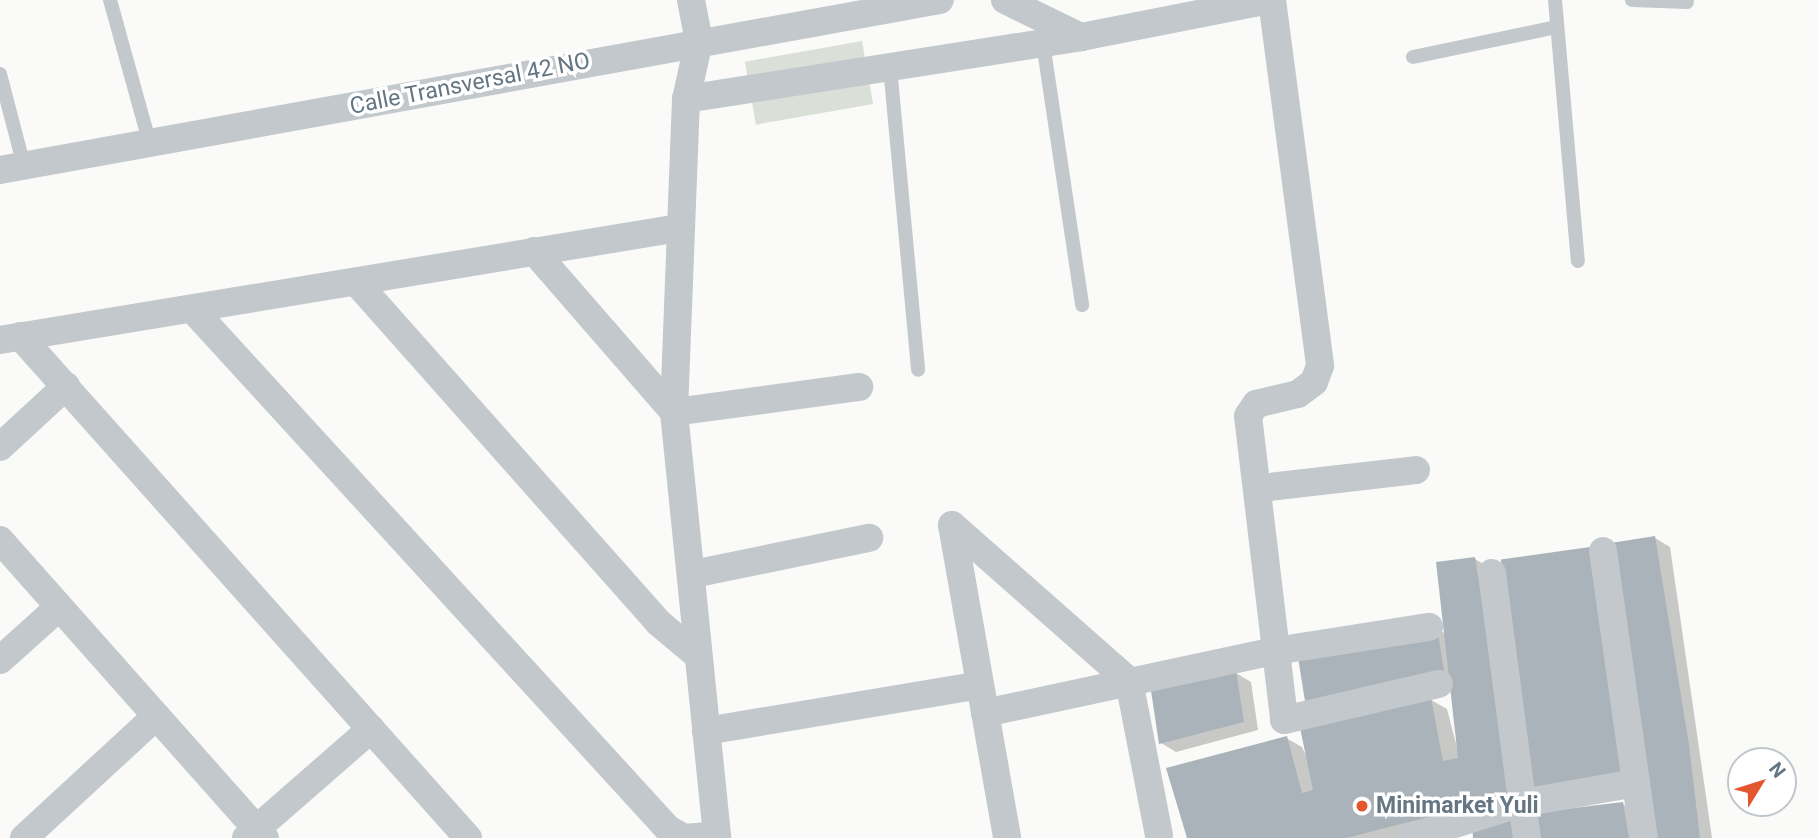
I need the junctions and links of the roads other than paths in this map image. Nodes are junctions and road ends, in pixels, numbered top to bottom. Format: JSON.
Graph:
{"nodes":[{"id":1,"x":110,"y":0,"type":"edge"},
{"id":2,"x":691,"y":0,"type":"edge"},
{"id":3,"x":940,"y":0,"type":"edge"},
{"id":4,"x":1005,"y":0,"type":"edge"},
{"id":5,"x":1271,"y":0,"type":"edge"},
{"id":6,"x":1555,"y":0,"type":"edge"},
{"id":7,"x":1632,"y":0,"type":"edge"},
{"id":8,"x":1687,"y":2,"type":"dead end"},
{"id":9,"x":876,"y":5,"type":"edge"},
{"id":10,"x":1205,"y":7,"type":"edge"},
{"id":11,"x":1557,"y":27,"type":"junction"},
{"id":12,"x":1081,"y":37,"type":"junction"},
{"id":13,"x":699,"y":41,"type":"junction"},
{"id":14,"x":1043,"y":43,"type":"junction"},
{"id":15,"x":1413,"y":57,"type":"dead end"},
{"id":16,"x":890,"y":67,"type":"junction"},
{"id":17,"x":0,"y":74,"type":"edge"},
{"id":18,"x":686,"y":99,"type":"junction"},
{"id":19,"x":150,"y":144,"type":"junction"},
{"id":20,"x":12,"y":168,"type":"edge"},
{"id":21,"x":679,"y":228,"type":"junction"},
{"id":22,"x":534,"y":251,"type":"junction"},
{"id":23,"x":1578,"y":261,"type":"dead end"},
{"id":24,"x":358,"y":284,"type":"junction"},
{"id":25,"x":1082,"y":305,"type":"dead end"},
{"id":26,"x":195,"y":312,"type":"junction"},
{"id":27,"x":10,"y":338,"type":"edge"},
{"id":28,"x":918,"y":370,"type":"dead end"},
{"id":29,"x":66,"y":386,"type":"junction"},
{"id":30,"x":859,"y":387,"type":"dead end"},
{"id":31,"x":674,"y":412,"type":"junction"},
{"id":32,"x":0,"y":447,"type":"edge"},
{"id":33,"x":1416,"y":470,"type":"dead end"},
{"id":34,"x":1261,"y":488,"type":"junction"},
{"id":35,"x":869,"y":538,"type":"dead end"},
{"id":36,"x":0,"y":540,"type":"edge"},
{"id":37,"x":1603,"y":551,"type":"dead end"},
{"id":38,"x":1492,"y":573,"type":"dead end"},
{"id":39,"x":693,"y":574,"type":"junction"},
{"id":40,"x":59,"y":607,"type":"junction"},
{"id":41,"x":1429,"y":627,"type":"dead end"},
{"id":42,"x":1275,"y":651,"type":"junction"},
{"id":43,"x":696,"y":654,"type":"junction"},
{"id":44,"x":0,"y":660,"type":"edge"},
{"id":45,"x":1129,"y":681,"type":"junction"},
{"id":46,"x":1439,"y":684,"type":"dead end"},
{"id":47,"x":976,"y":686,"type":"junction"},
{"id":48,"x":985,"y":713,"type":"junction"},
{"id":49,"x":156,"y":716,"type":"junction"},
{"id":50,"x":371,"y":729,"type":"junction"},
{"id":51,"x":706,"y":731,"type":"junction"},
{"id":52,"x":1636,"y":783,"type":"junction"},
{"id":53,"x":1522,"y":803,"type":"junction"},
{"id":54,"x":256,"y":835,"type":"edge"},
{"id":55,"x":1159,"y":835,"type":"dead end"},
{"id":56,"x":717,"y":836,"type":"edge"},
{"id":57,"x":24,"y":838,"type":"edge"},
{"id":58,"x":468,"y":838,"type":"edge"},
{"id":59,"x":1007,"y":838,"type":"edge"},
{"id":60,"x":1410,"y":838,"type":"edge"},
{"id":61,"x":1527,"y":838,"type":"edge"},
{"id":62,"x":1644,"y":838,"type":"edge"}],
"edges":[{"from":1,"to":19,"type":"lane"},
{"from":2,"to":13,"type":"street"},
{"from":3,"to":9,"type":"street","name":"Calle Transversal 42 NO"},
{"from":4,"to":12,"type":"street"},
{"from":5,"to":10,"type":"street"},
{"from":5,"to":34,"type":"street"},
{"from":6,"to":11,"type":"lane"},
{"from":7,"to":8,"type":"lane"},
{"from":9,"to":13,"type":"street","name":"Calle Transversal 42 NO"},
{"from":10,"to":12,"type":"street"},
{"from":11,"to":15,"type":"lane"},
{"from":11,"to":23,"type":"lane"},
{"from":12,"to":14,"type":"street"},
{"from":13,"to":18,"type":"street"},
{"from":13,"to":19,"type":"street","name":"Calle Transversal 42 NO"},
{"from":14,"to":16,"type":"street"},
{"from":14,"to":25,"type":"lane"},
{"from":16,"to":18,"type":"street"},
{"from":16,"to":28,"type":"lane"},
{"from":17,"to":20,"type":"lane"},
{"from":18,"to":21,"type":"street"},
{"from":19,"to":20,"type":"street","name":"Calle Transversal 42 NO"},
{"from":21,"to":22,"type":"street"},
{"from":21,"to":31,"type":"street"},
{"from":22,"to":24,"type":"street"},
{"from":22,"to":31,"type":"street"},
{"from":24,"to":26,"type":"street"},
{"from":24,"to":43,"type":"street"},
{"from":26,"to":27,"type":"street"},
{"from":26,"to":56,"type":"street"},
{"from":27,"to":29,"type":"street"},
{"from":29,"to":32,"type":"street"},
{"from":29,"to":50,"type":"street"},
{"from":30,"to":31,"type":"street"},
{"from":31,"to":39,"type":"street"},
{"from":33,"to":34,"type":"street"},
{"from":34,"to":42,"type":"street"},
{"from":35,"to":39,"type":"street"},
{"from":36,"to":40,"type":"street"},
{"from":37,"to":52,"type":"street"},
{"from":38,"to":53,"type":"street"},
{"from":39,"to":43,"type":"street"},
{"from":40,"to":44,"type":"street"},
{"from":40,"to":49,"type":"street"},
{"from":41,"to":42,"type":"street"},
{"from":42,"to":45,"type":"street"},
{"from":42,"to":46,"type":"street"},
{"from":43,"to":51,"type":"street"},
{"from":45,"to":47,"type":"street"},
{"from":45,"to":48,"type":"street"},
{"from":45,"to":55,"type":"street"},
{"from":47,"to":48,"type":"street"},
{"from":47,"to":51,"type":"street"},
{"from":48,"to":59,"type":"street"},
{"from":49,"to":54,"type":"street"},
{"from":49,"to":57,"type":"street"},
{"from":50,"to":54,"type":"street"},
{"from":50,"to":58,"type":"street"},
{"from":51,"to":56,"type":"street"},
{"from":52,"to":53,"type":"street"},
{"from":52,"to":62,"type":"street"},
{"from":53,"to":60,"type":"street"},
{"from":53,"to":61,"type":"street"}]}
